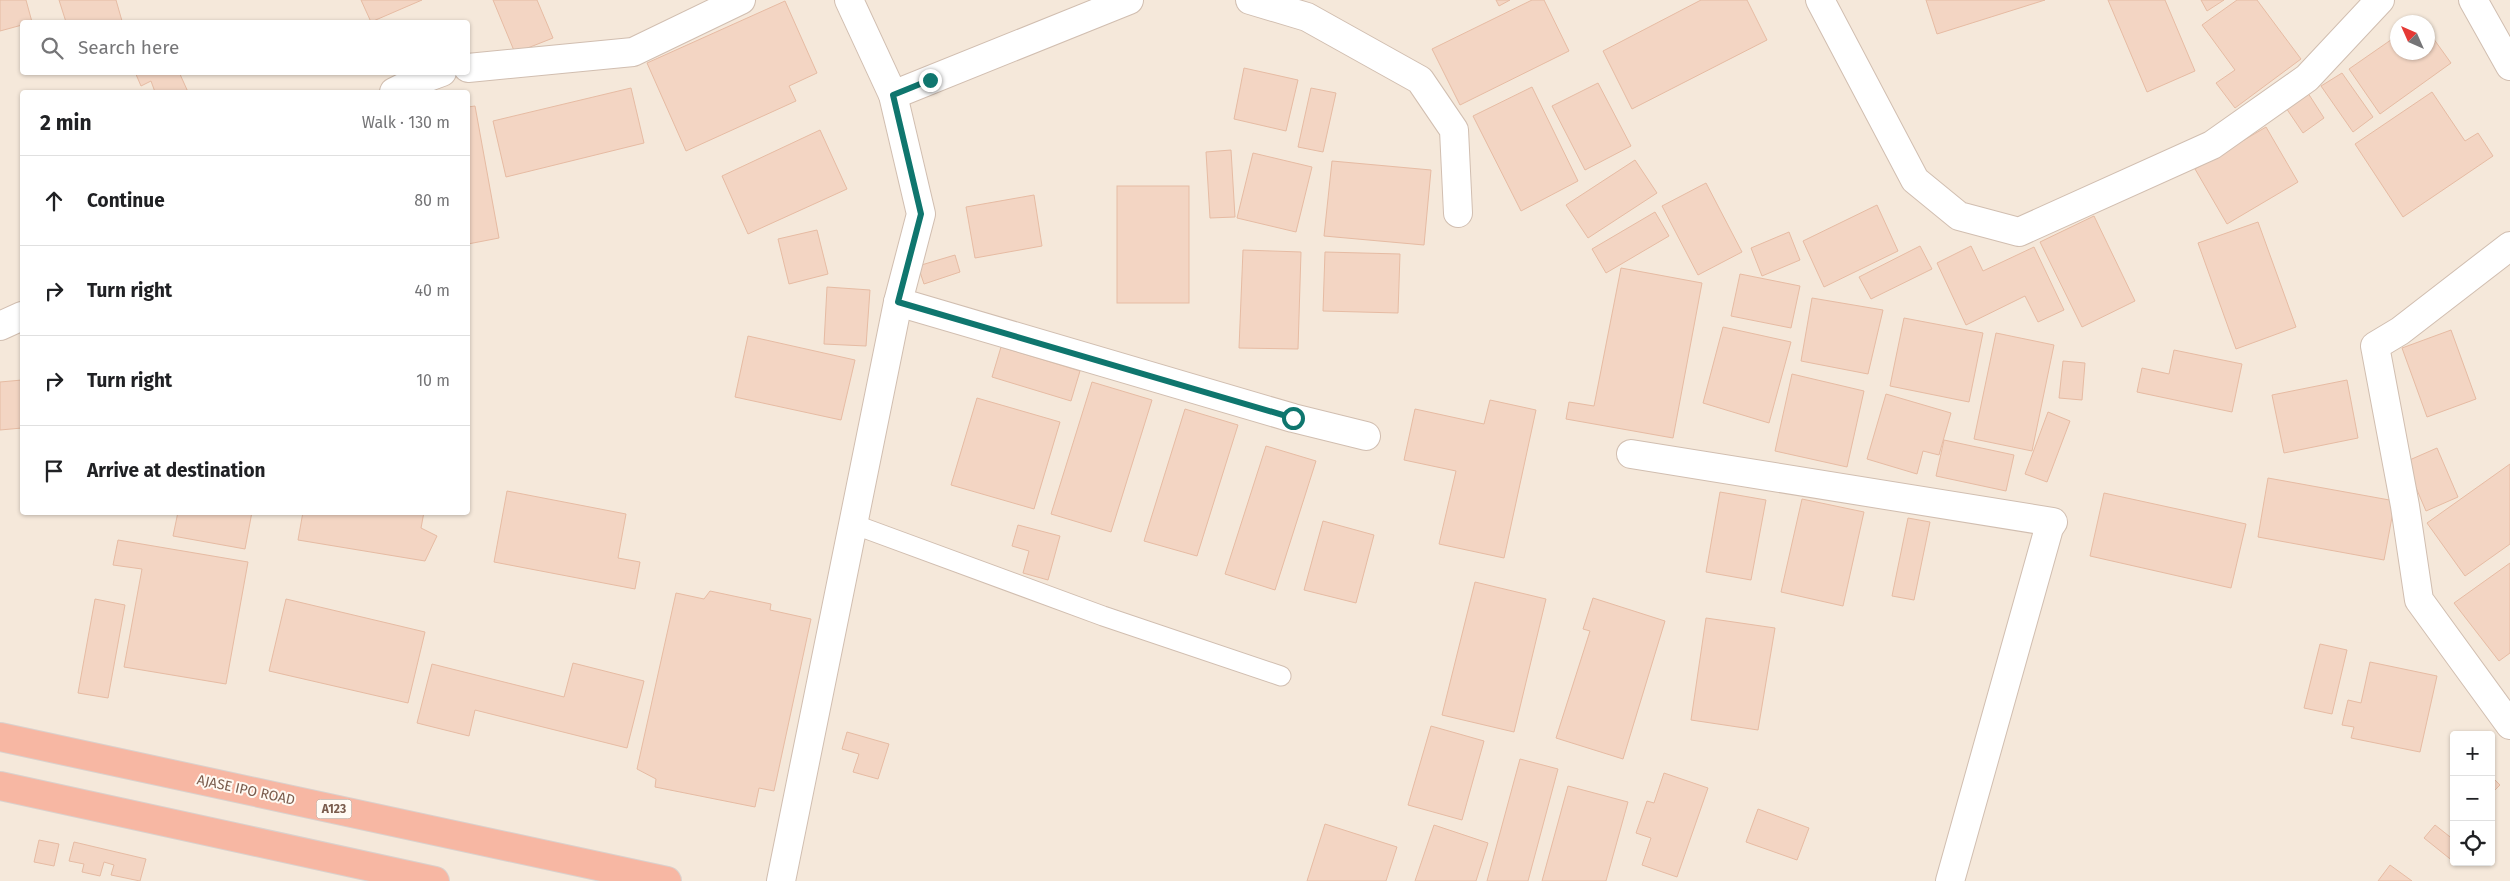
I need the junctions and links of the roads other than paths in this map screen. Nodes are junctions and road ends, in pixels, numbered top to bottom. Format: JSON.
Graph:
{"nodes":[{"id":1,"x":741,"y":0,"type":"edge"},
{"id":2,"x":849,"y":0,"type":"edge"},
{"id":3,"x":1129,"y":0,"type":"edge"},
{"id":4,"x":1250,"y":0,"type":"edge"},
{"id":5,"x":1820,"y":0,"type":"edge"},
{"id":6,"x":2380,"y":0,"type":"edge"},
{"id":7,"x":2473,"y":0,"type":"edge"},
{"id":8,"x":2510,"y":66,"type":"edge"},
{"id":9,"x":470,"y":68,"type":"edge"},
{"id":10,"x":434,"y":75,"type":"edge"},
{"id":11,"x":398,"y":90,"type":"edge"},
{"id":12,"x":893,"y":95,"type":"junction"},
{"id":13,"x":1458,"y":213,"type":"dead end"},
{"id":14,"x":2510,"y":246,"type":"edge"},
{"id":15,"x":898,"y":302,"type":"junction"},
{"id":16,"x":20,"y":317,"type":"edge"},
{"id":17,"x":0,"y":326,"type":"edge"},
{"id":18,"x":1366,"y":436,"type":"dead end"},
{"id":19,"x":1631,"y":454,"type":"dead end"},
{"id":20,"x":853,"y":524,"type":"junction"},
{"id":21,"x":1281,"y":676,"type":"dead end"},
{"id":22,"x":2510,"y":726,"type":"edge"},
{"id":23,"x":0,"y":737,"type":"edge"},
{"id":24,"x":0,"y":786,"type":"edge"},
{"id":25,"x":418,"y":879,"type":"edge"},
{"id":26,"x":667,"y":881,"type":"edge"},
{"id":27,"x":781,"y":881,"type":"edge"},
{"id":28,"x":1950,"y":881,"type":"edge"}],
"edges":[{"from":1,"to":9,"type":"street"},
{"from":2,"to":12,"type":"street"},
{"from":3,"to":12,"type":"street"},
{"from":4,"to":13,"type":"street"},
{"from":5,"to":6,"type":"street"},
{"from":7,"to":8,"type":"street"},
{"from":10,"to":11,"type":"street"},
{"from":12,"to":15,"type":"street"},
{"from":14,"to":22,"type":"street"},
{"from":15,"to":18,"type":"street"},
{"from":15,"to":20,"type":"street"},
{"from":16,"to":17,"type":"street"},
{"from":19,"to":28,"type":"street"},
{"from":20,"to":21,"type":"lane"},
{"from":20,"to":27,"type":"street"},
{"from":23,"to":26,"type":"highway","name":"AJASE IPO ROAD","number":"A123"},
{"from":24,"to":25,"type":"highway"}]}
